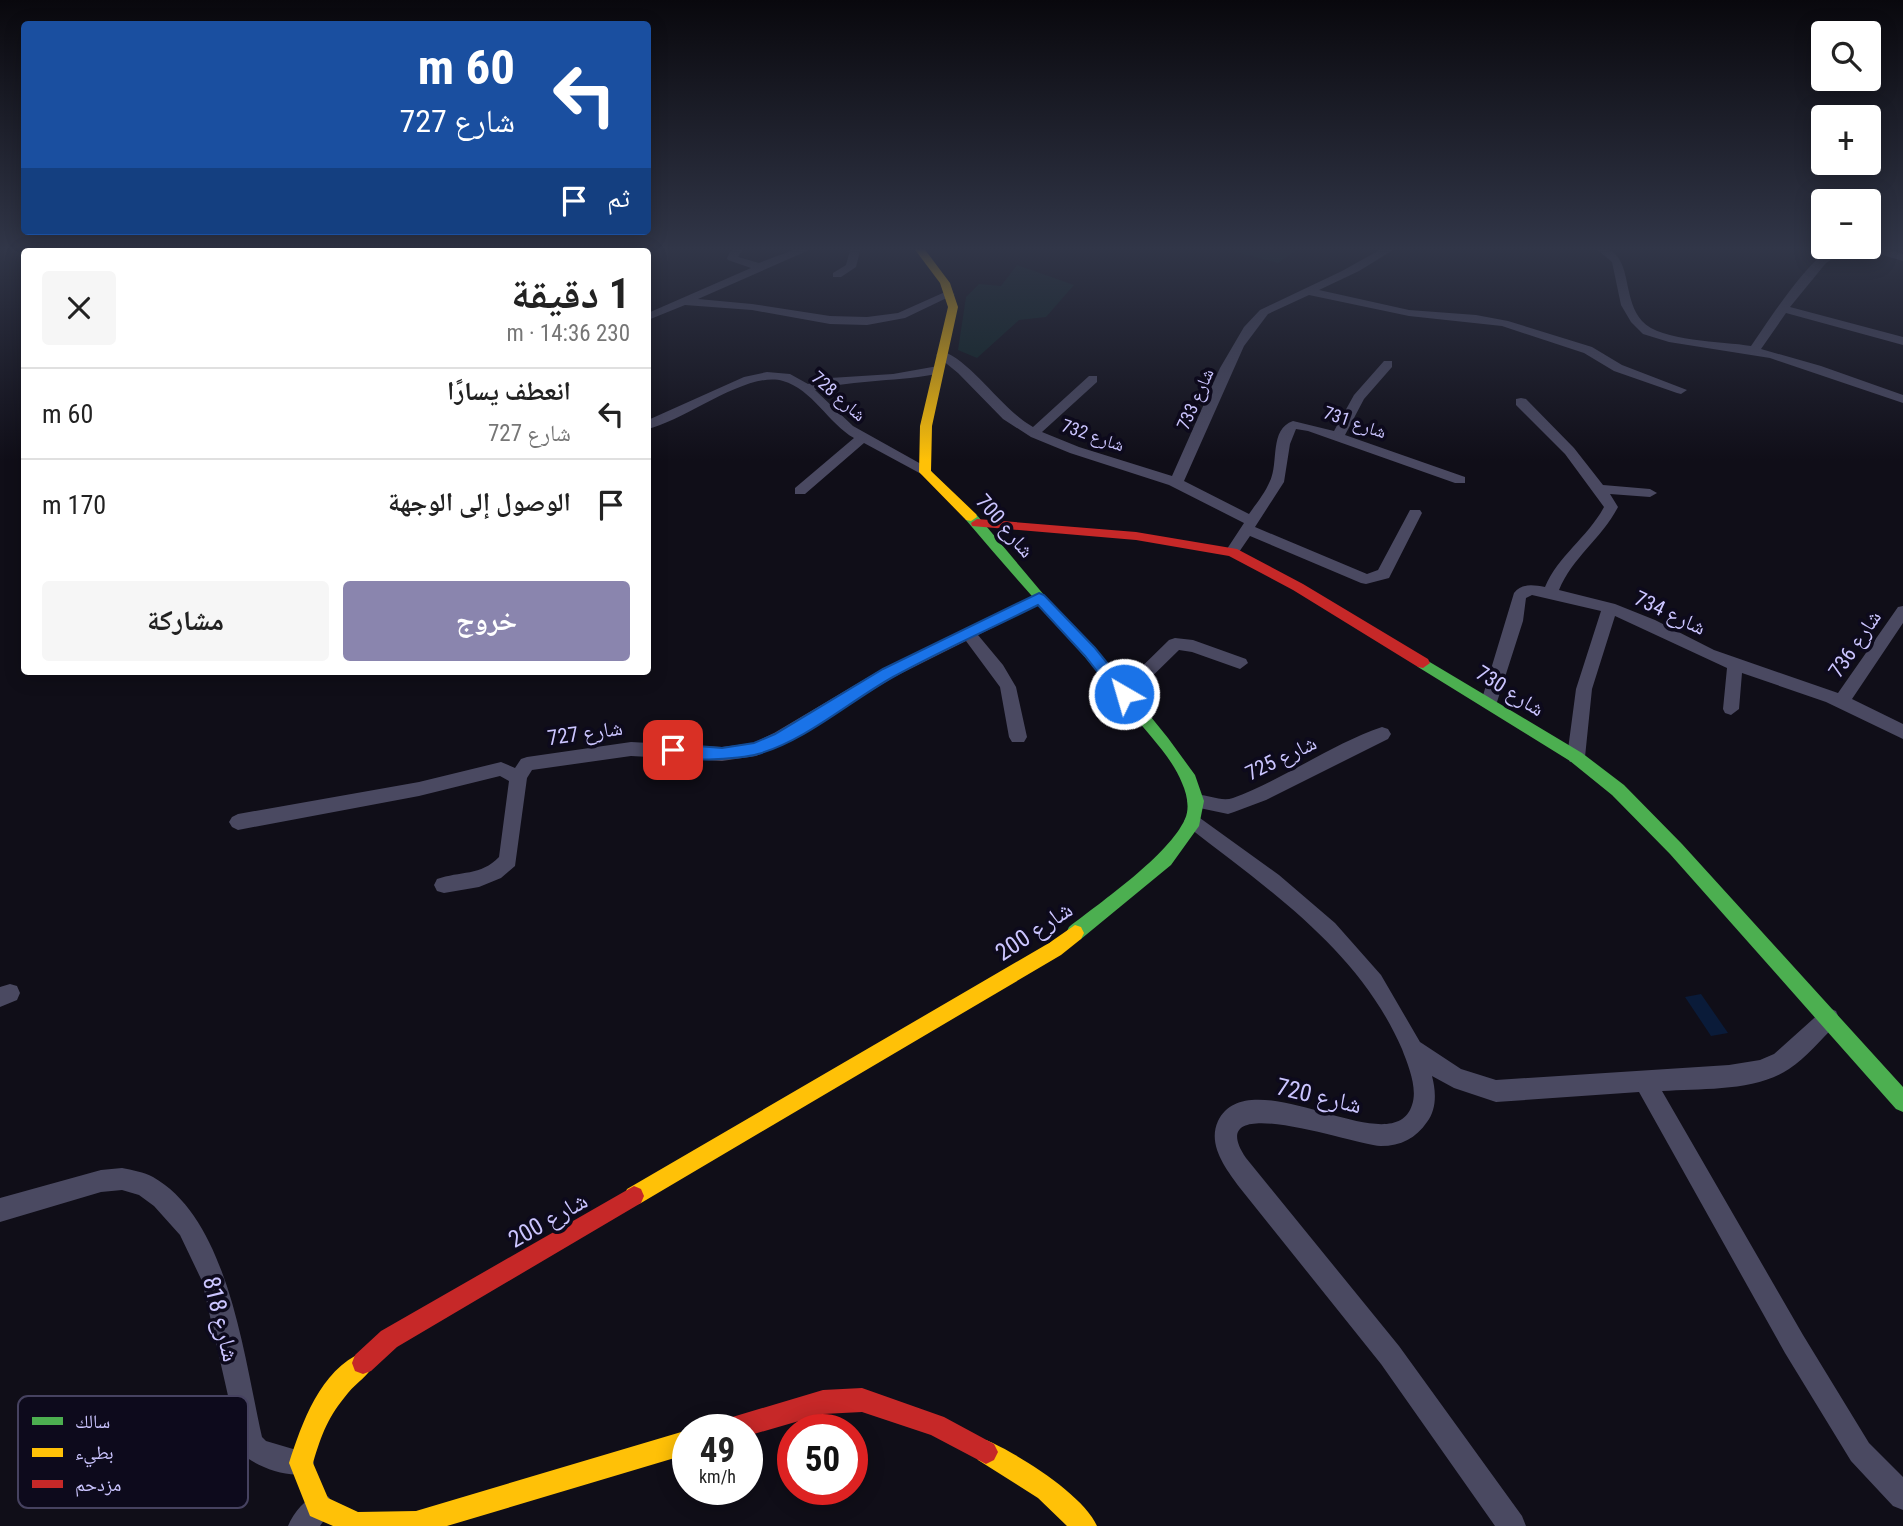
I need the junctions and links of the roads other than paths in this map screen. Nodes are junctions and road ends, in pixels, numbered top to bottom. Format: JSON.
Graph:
{"nodes":[{"id":1,"x":819,"y":318,"type":"edge"},
{"id":2,"x":886,"y":318,"type":"edge"},
{"id":3,"x":952,"y":318,"type":"edge"},
{"id":4,"x":1259,"y":318,"type":"edge"},
{"id":5,"x":1471,"y":318,"type":"edge"},
{"id":6,"x":1635,"y":318,"type":"edge"},
{"id":7,"x":1778,"y":318,"type":"edge"},
{"id":8,"x":1819,"y":318,"type":"edge"},
{"id":9,"x":1903,"y":341,"type":"edge"},
{"id":10,"x":1754,"y":350,"type":"junction"},
{"id":11,"x":940,"y":362,"type":"junction"},
{"id":12,"x":1388,"y":365,"type":"dead end"},
{"id":13,"x":1093,"y":379,"type":"dead end"},
{"id":14,"x":806,"y":388,"type":"junction"},
{"id":15,"x":1681,"y":390,"type":"dead end"},
{"id":16,"x":1903,"y":399,"type":"edge"},
{"id":17,"x":1521,"y":402,"type":"dead end"},
{"id":18,"x":651,"y":424,"type":"edge"},
{"id":19,"x":1034,"y":433,"type":"junction"},
{"id":20,"x":1338,"y":436,"type":"junction"},
{"id":21,"x":862,"y":438,"type":"junction"},
{"id":22,"x":925,"y":472,"type":"junction"},
{"id":23,"x":1460,"y":480,"type":"dead end"},
{"id":24,"x":1176,"y":483,"type":"junction"},
{"id":25,"x":1600,"y":489,"type":"junction"},
{"id":26,"x":800,"y":491,"type":"dead end"},
{"id":27,"x":1650,"y":494,"type":"dead end"},
{"id":28,"x":1415,"y":513,"type":"dead end"},
{"id":29,"x":977,"y":523,"type":"junction"},
{"id":30,"x":1249,"y":524,"type":"junction"},
{"id":31,"x":1232,"y":552,"type":"junction"},
{"id":32,"x":1550,"y":593,"type":"junction"},
{"id":33,"x":1039,"y":598,"type":"junction"},
{"id":34,"x":1610,"y":608,"type":"junction"},
{"id":35,"x":1903,"y":611,"type":"edge"},
{"id":36,"x":967,"y":632,"type":"junction"},
{"id":37,"x":1240,"y":663,"type":"dead end"},
{"id":38,"x":1735,"y":664,"type":"junction"},
{"id":39,"x":1124,"y":694,"type":"junction"},
{"id":40,"x":1842,"y":701,"type":"junction"},
{"id":41,"x":1489,"y":702,"type":"junction"},
{"id":42,"x":1731,"y":709,"type":"dead end"},
{"id":43,"x":1903,"y":732,"type":"edge"},
{"id":44,"x":1382,"y":734,"type":"dead end"},
{"id":45,"x":1018,"y":737,"type":"dead end"},
{"id":46,"x":1576,"y":757,"type":"junction"},
{"id":47,"x":518,"y":777,"type":"junction"},
{"id":48,"x":1194,"y":811,"type":"junction"},
{"id":49,"x":238,"y":822,"type":"dead end"},
{"id":50,"x":444,"y":885,"type":"dead end"},
{"id":51,"x":1829,"y":1018,"type":"junction"},
{"id":52,"x":1412,"y":1048,"type":"junction"},
{"id":53,"x":1645,"y":1082,"type":"junction"},
{"id":54,"x":1903,"y":1102,"type":"edge"},
{"id":55,"x":0,"y":1210,"type":"edge"},
{"id":56,"x":240,"y":1396,"type":"edge"},
{"id":57,"x":763,"y":1420,"type":"edge"},
{"id":58,"x":248,"y":1435,"type":"edge"},
{"id":59,"x":672,"y":1447,"type":"edge"},
{"id":60,"x":301,"y":1463,"type":"junction"},
{"id":61,"x":1903,"y":1496,"type":"edge"},
{"id":62,"x":310,"y":1516,"type":"edge"},
{"id":63,"x":1085,"y":1526,"type":"edge"},
{"id":64,"x":1512,"y":1526,"type":"edge"}],
"edges":[{"from":1,"to":2,"type":"street"},
{"from":3,"to":11,"type":"main road"},
{"from":4,"to":24,"type":"street","name":"شارع 733"},
{"from":5,"to":15,"type":"street"},
{"from":6,"to":10,"type":"street"},
{"from":7,"to":10,"type":"street"},
{"from":8,"to":9,"type":"street"},
{"from":10,"to":16,"type":"street"},
{"from":11,"to":14,"type":"street"},
{"from":11,"to":19,"type":"street","name":"شارع 732"},
{"from":11,"to":22,"type":"main road"},
{"from":12,"to":20,"type":"street"},
{"from":13,"to":19,"type":"street"},
{"from":14,"to":18,"type":"street","name":"شارع 728"},
{"from":14,"to":21,"type":"street","name":"شارع 728"},
{"from":17,"to":25,"type":"street"},
{"from":19,"to":24,"type":"street","name":"شارع 732"},
{"from":20,"to":23,"type":"street","name":"شارع 731"},
{"from":20,"to":30,"type":"street","name":"شارع 731"},
{"from":21,"to":22,"type":"street","name":"شارع 728"},
{"from":21,"to":26,"type":"street"},
{"from":22,"to":29,"type":"main road","name":"شارع 700"},
{"from":24,"to":30,"type":"street","name":"شارع 732"},
{"from":25,"to":27,"type":"street"},
{"from":25,"to":32,"type":"street"},
{"from":28,"to":30,"type":"street","name":"شارع 732"},
{"from":29,"to":31,"type":"main road","name":"شارع 730"},
{"from":29,"to":33,"type":"main road","name":"شارع 700"},
{"from":30,"to":31,"type":"street","name":"شارع 731"},
{"from":31,"to":41,"type":"main road","name":"شارع 730"},
{"from":32,"to":34,"type":"street","name":"شارع 734"},
{"from":32,"to":41,"type":"street","name":"شارع 734"},
{"from":33,"to":36,"type":"street","name":"شارع 727"},
{"from":33,"to":39,"type":"main road","name":"شارع 700"},
{"from":34,"to":38,"type":"street","name":"شارع 734"},
{"from":34,"to":46,"type":"street"},
{"from":35,"to":40,"type":"street","name":"شارع 736"},
{"from":36,"to":45,"type":"street"},
{"from":36,"to":47,"type":"street","name":"شارع 727"},
{"from":37,"to":39,"type":"street"},
{"from":38,"to":40,"type":"street","name":"شارع 734"},
{"from":38,"to":42,"type":"street"},
{"from":39,"to":48,"type":"main road","name":"شارع 700"},
{"from":40,"to":43,"type":"street","name":"شارع 734"},
{"from":41,"to":46,"type":"main road","name":"شارع 730"},
{"from":44,"to":48,"type":"street","name":"شارع 725"},
{"from":46,"to":51,"type":"main road","name":"شارع 730"},
{"from":47,"to":49,"type":"street"},
{"from":47,"to":50,"type":"street"},
{"from":48,"to":52,"type":"street","name":"شارع 720"},
{"from":48,"to":60,"type":"main road","name":"شارع 200"},
{"from":51,"to":53,"type":"street"},
{"from":51,"to":54,"type":"main road","name":"شارع 730"},
{"from":52,"to":53,"type":"street"},
{"from":52,"to":64,"type":"street","name":"شارع 720"},
{"from":53,"to":61,"type":"street"},
{"from":55,"to":56,"type":"street","name":"شارع 818"},
{"from":57,"to":63,"type":"main road"},
{"from":58,"to":60,"type":"street","name":"شارع 818"},
{"from":59,"to":62,"type":"main road"},
{"from":60,"to":62,"type":"main road"}]}
